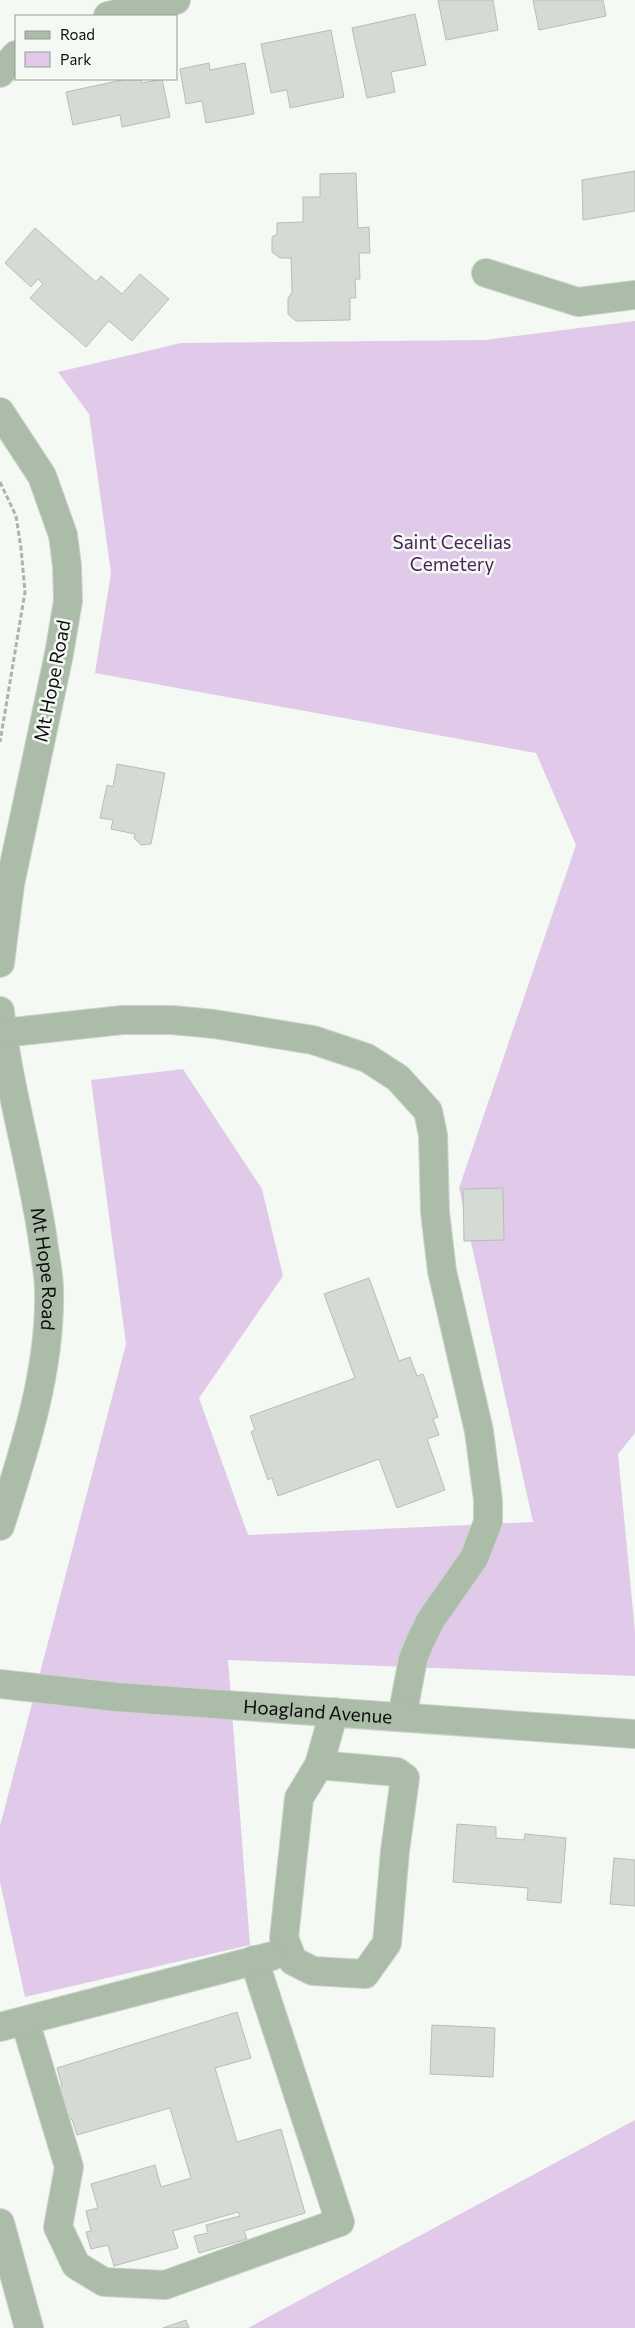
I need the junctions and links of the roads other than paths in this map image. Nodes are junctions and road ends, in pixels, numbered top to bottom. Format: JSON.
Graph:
{"nodes":[{"id":1,"x":176,"y":0,"type":"edge"},
{"id":2,"x":112,"y":15,"type":"edge"},
{"id":3,"x":15,"y":56,"type":"edge"},
{"id":4,"x":0,"y":73,"type":"edge"},
{"id":5,"x":486,"y":273,"type":"dead end"},
{"id":6,"x":635,"y":295,"type":"edge"},
{"id":7,"x":0,"y":412,"type":"edge"},
{"id":8,"x":0,"y":963,"type":"edge"},
{"id":9,"x":1,"y":1022,"type":"edge"},
{"id":10,"x":0,"y":1526,"type":"edge"},
{"id":11,"x":0,"y":1684,"type":"edge"},
{"id":12,"x":334,"y":1712,"type":"junction"},
{"id":13,"x":402,"y":1717,"type":"junction"},
{"id":14,"x":635,"y":1734,"type":"edge"},
{"id":15,"x":319,"y":1765,"type":"junction"},
{"id":16,"x":289,"y":1951,"type":"junction"},
{"id":17,"x":254,"y":1960,"type":"junction"},
{"id":18,"x":13,"y":2024,"type":"edge"},
{"id":19,"x":0,"y":2223,"type":"edge"},
{"id":20,"x":29,"y":2328,"type":"edge"}],
"edges":[{"from":1,"to":2,"type":"street"},
{"from":3,"to":4,"type":"street"},
{"from":5,"to":6,"type":"street"},
{"from":7,"to":8,"type":"street","name":"Mt Hope Road"},
{"from":9,"to":10,"type":"street","name":"Mt Hope Road"},
{"from":9,"to":13,"type":"street"},
{"from":11,"to":12,"type":"street","name":"Hoagland Avenue"},
{"from":12,"to":13,"type":"street","name":"Hoagland Avenue"},
{"from":12,"to":15,"type":"street"},
{"from":13,"to":14,"type":"street","name":"Hoagland Avenue"},
{"from":15,"to":16,"type":"street"},
{"from":15,"to":16,"type":"street"},
{"from":16,"to":17,"type":"street"},
{"from":17,"to":18,"type":"street"},
{"from":17,"to":18,"type":"street"},
{"from":19,"to":20,"type":"street"}]}
